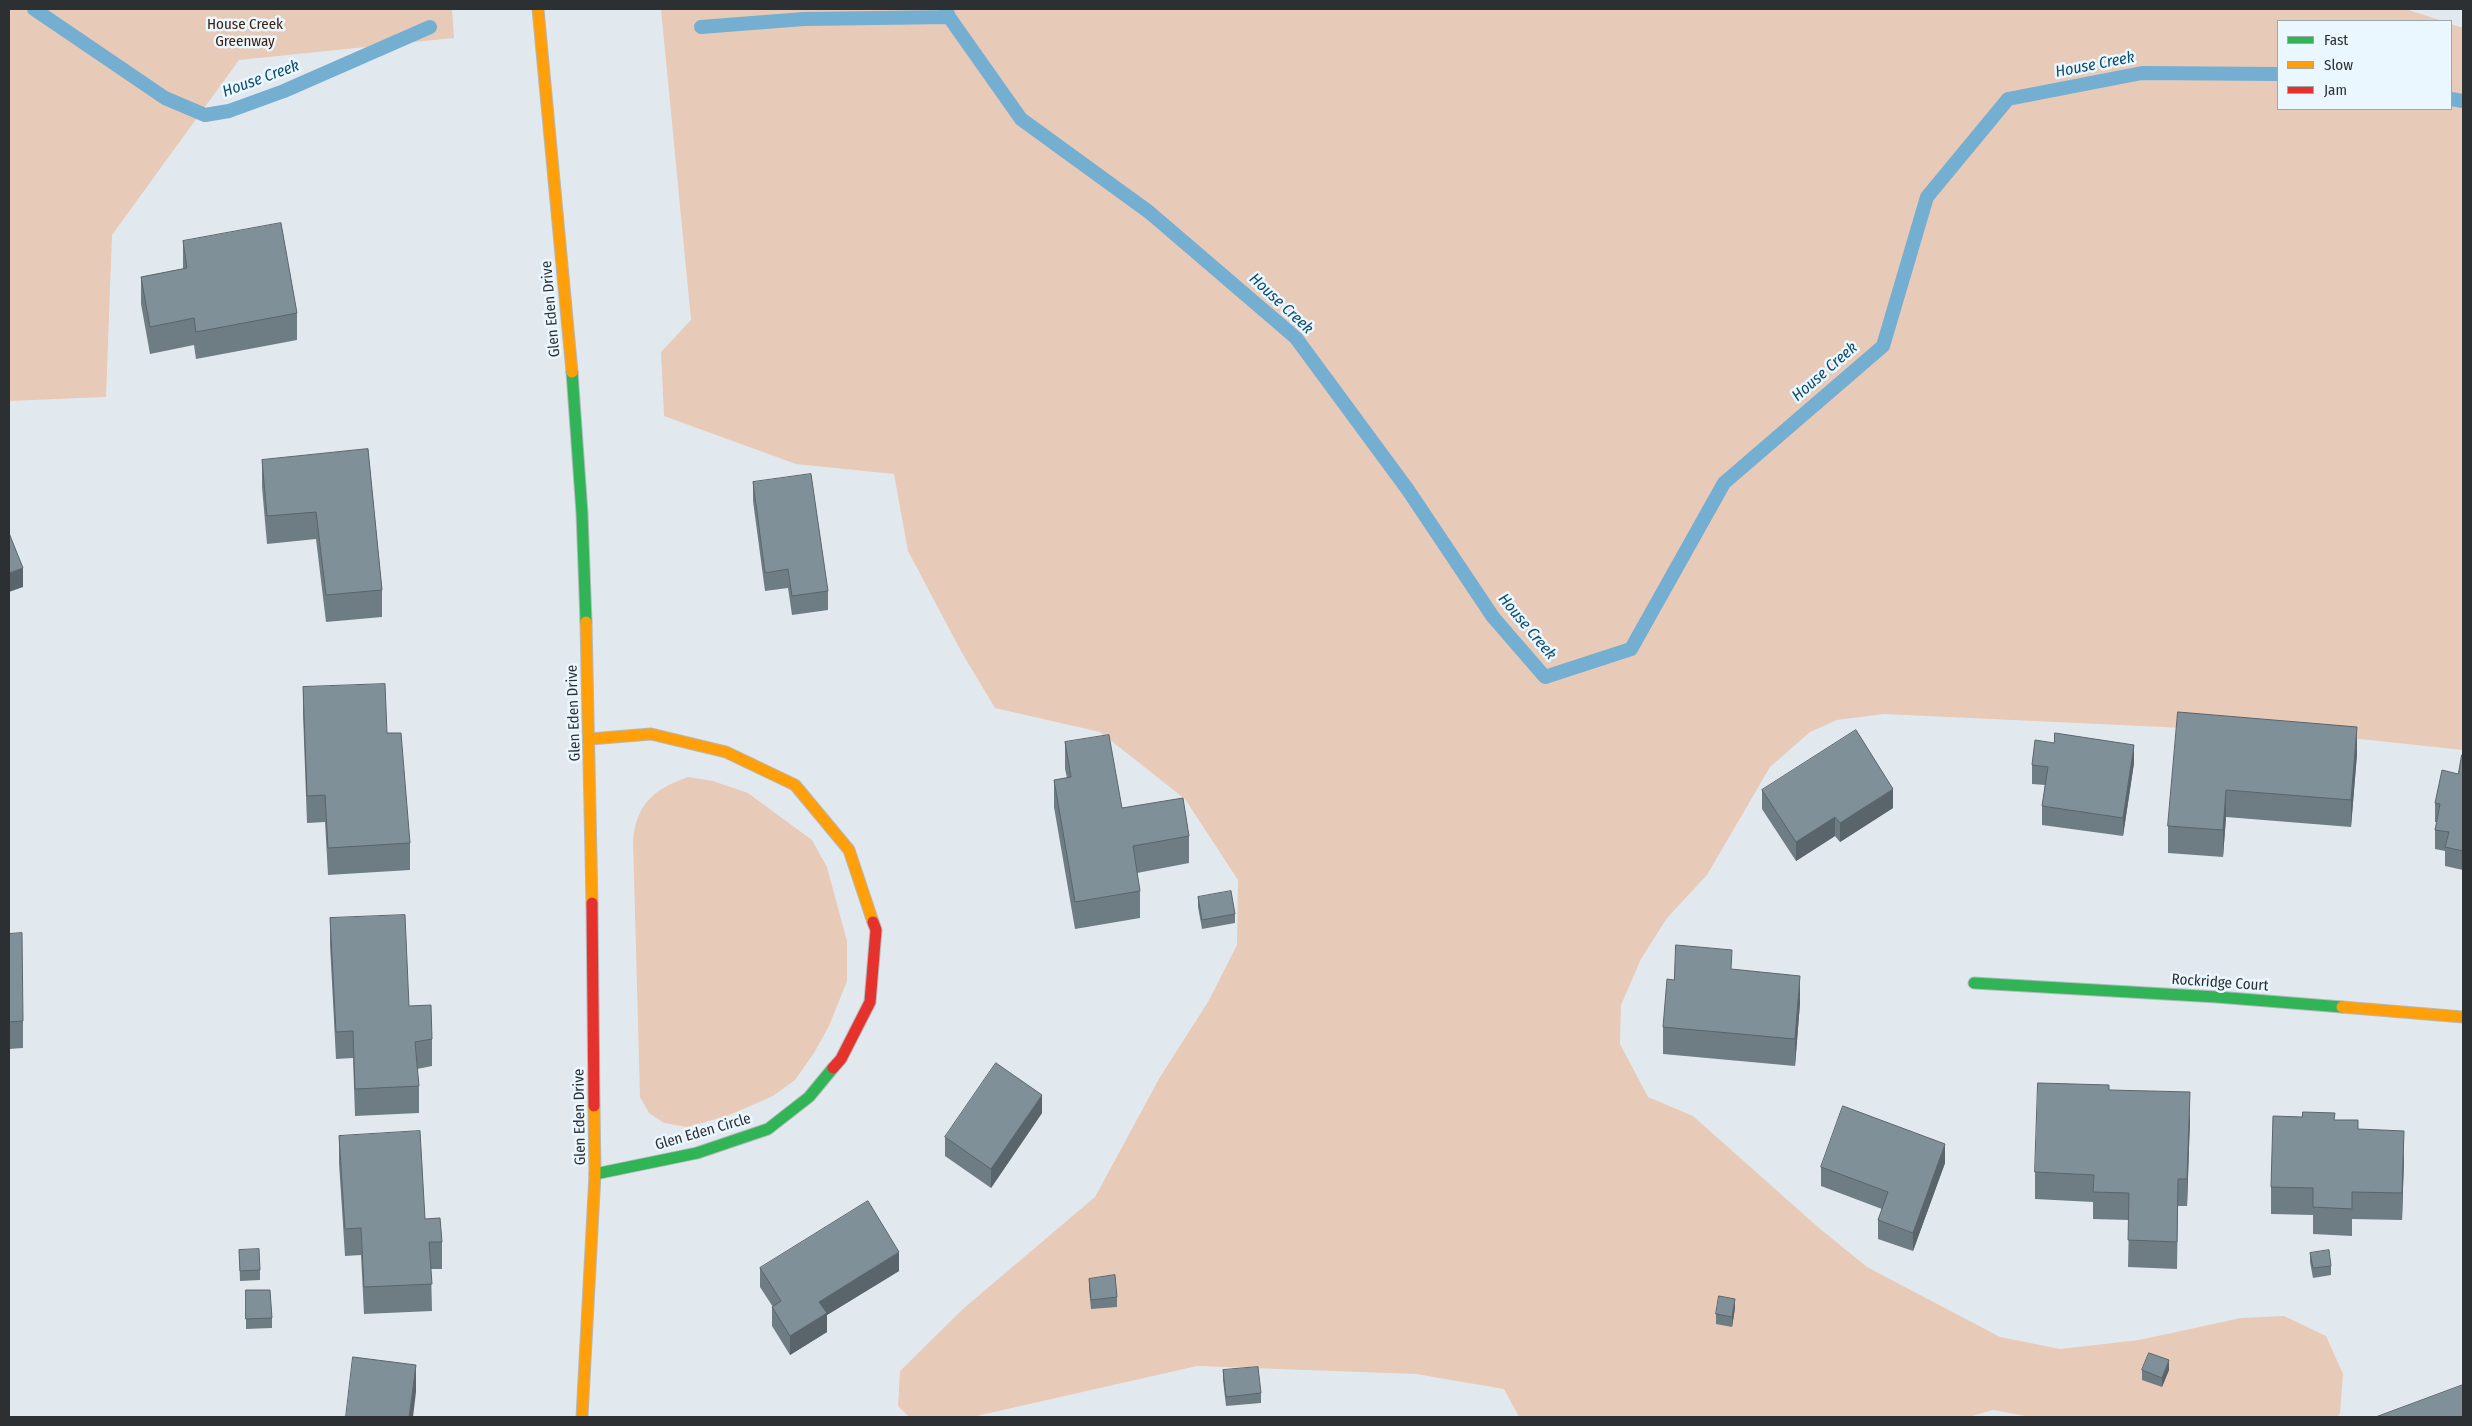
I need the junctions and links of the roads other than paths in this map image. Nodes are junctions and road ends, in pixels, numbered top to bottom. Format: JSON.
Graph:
{"nodes":[{"id":1,"x":538,"y":9,"type":"edge"},
{"id":2,"x":590,"y":739,"type":"junction"},
{"id":3,"x":1974,"y":983,"type":"dead end"},
{"id":4,"x":2463,"y":1017,"type":"edge"},
{"id":5,"x":595,"y":1174,"type":"junction"},
{"id":6,"x":582,"y":1417,"type":"edge"}],
"edges":[{"from":1,"to":2,"type":"main road","name":"Glen Eden Drive"},
{"from":2,"to":5,"type":"main road","name":"Glen Eden Drive"},
{"from":2,"to":5,"type":"main road","name":"Glen Eden Circle"},
{"from":3,"to":4,"type":"main road","name":"Rockridge Court"},
{"from":5,"to":6,"type":"main road","name":"Glen Eden Drive"}]}
